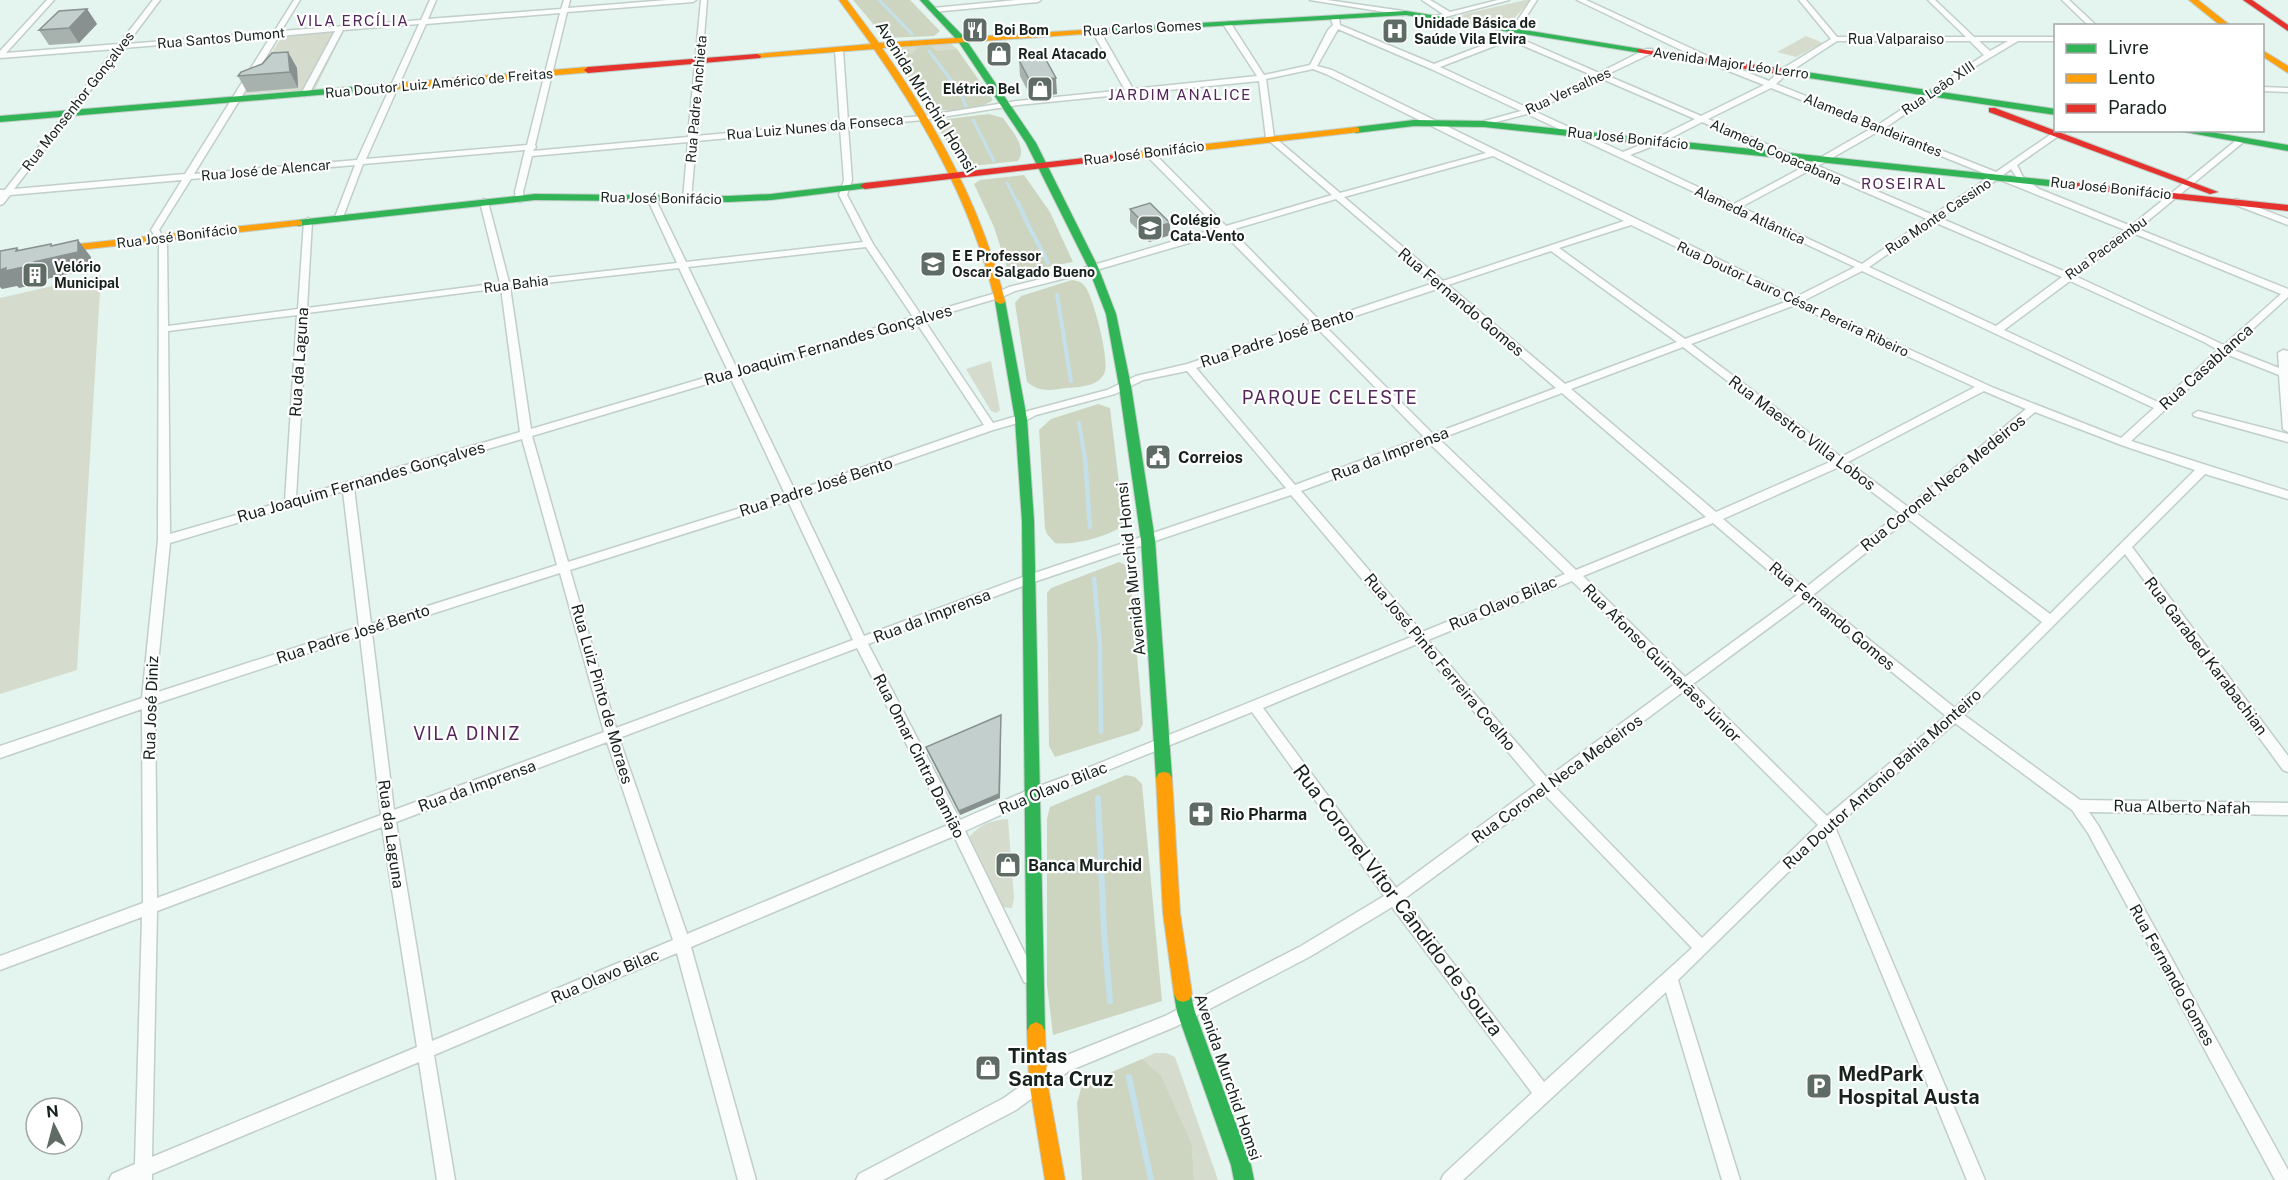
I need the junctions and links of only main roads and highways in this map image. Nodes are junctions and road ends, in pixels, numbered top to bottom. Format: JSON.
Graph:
{"nodes":[{"id":1,"x":843,"y":0,"type":"edge"},
{"id":2,"x":2193,"y":0,"type":"edge"},
{"id":3,"x":2247,"y":0,"type":"edge"},
{"id":4,"x":2260,"y":0,"type":"edge"},
{"id":5,"x":928,"y":5,"type":"edge"},
{"id":6,"x":1406,"y":13,"type":"joint"},
{"id":7,"x":2288,"y":20,"type":"edge"},
{"id":8,"x":2224,"y":24,"type":"edge"},
{"id":9,"x":2288,"y":29,"type":"edge"},
{"id":10,"x":961,"y":39,"type":"junction"},
{"id":11,"x":878,"y":46,"type":"junction"},
{"id":12,"x":2264,"y":53,"type":"edge"},
{"id":13,"x":2288,"y":70,"type":"edge"},
{"id":14,"x":1956,"y":96,"type":"junction"},
{"id":15,"x":2054,"y":112,"type":"edge"},
{"id":16,"x":0,"y":119,"type":"edge"},
{"id":17,"x":2054,"y":131,"type":"edge"},
{"id":18,"x":2191,"y":132,"type":"edge"},
{"id":19,"x":2060,"y":133,"type":"edge"},
{"id":20,"x":2288,"y":147,"type":"edge"},
{"id":21,"x":1041,"y":165,"type":"junction"},
{"id":22,"x":957,"y":176,"type":"junction"},
{"id":23,"x":2288,"y":201,"type":"edge"},
{"id":24,"x":2287,"y":215,"type":"edge"},
{"id":25,"x":43,"y":251,"type":"edge"},
{"id":26,"x":1055,"y":1180,"type":"edge"},
{"id":27,"x":1244,"y":1180,"type":"edge"}],
"edges":[{"from":1,"to":11,"type":"main road","name":"Avenida Murchid Homsi"},
{"from":2,"to":8,"type":"main road"},
{"from":3,"to":9,"type":"main road"},
{"from":4,"to":7,"type":"main road"},
{"from":5,"to":10,"type":"main road","name":"Avenida Murchid Homsi"},
{"from":6,"to":10,"type":"main road","name":"Rua Carlos Gomes"},
{"from":6,"to":14,"type":"main road","name":"Avenida Major Léo Lerro"},
{"from":10,"to":11,"type":"main road","name":"Rua Carlos Gomes"},
{"from":10,"to":21,"type":"main road","name":"Avenida Murchid Homsi"},
{"from":11,"to":16,"type":"main road","name":"Rua Doutor Luiz Américo de Freitas"},
{"from":11,"to":22,"type":"main road","name":"Avenida Murchid Homsi"},
{"from":12,"to":13,"type":"main road"},
{"from":14,"to":15,"type":"main road","name":"Avenida Major Léo Lerro"},
{"from":14,"to":17,"type":"main road","name":"Rua José Bonifácio"},
{"from":18,"to":20,"type":"main road"},
{"from":19,"to":23,"type":"main road","name":"Rua José Bonifácio"},
{"from":21,"to":22,"type":"main road","name":"Rua José Bonifácio"},
{"from":21,"to":24,"type":"main road","name":"Rua José Bonifácio"},
{"from":21,"to":27,"type":"main road","name":"Avenida Murchid Homsi"},
{"from":22,"to":25,"type":"main road","name":"Rua José Bonifácio"},
{"from":22,"to":26,"type":"main road","name":"Avenida Murchid Homsi"}]}
